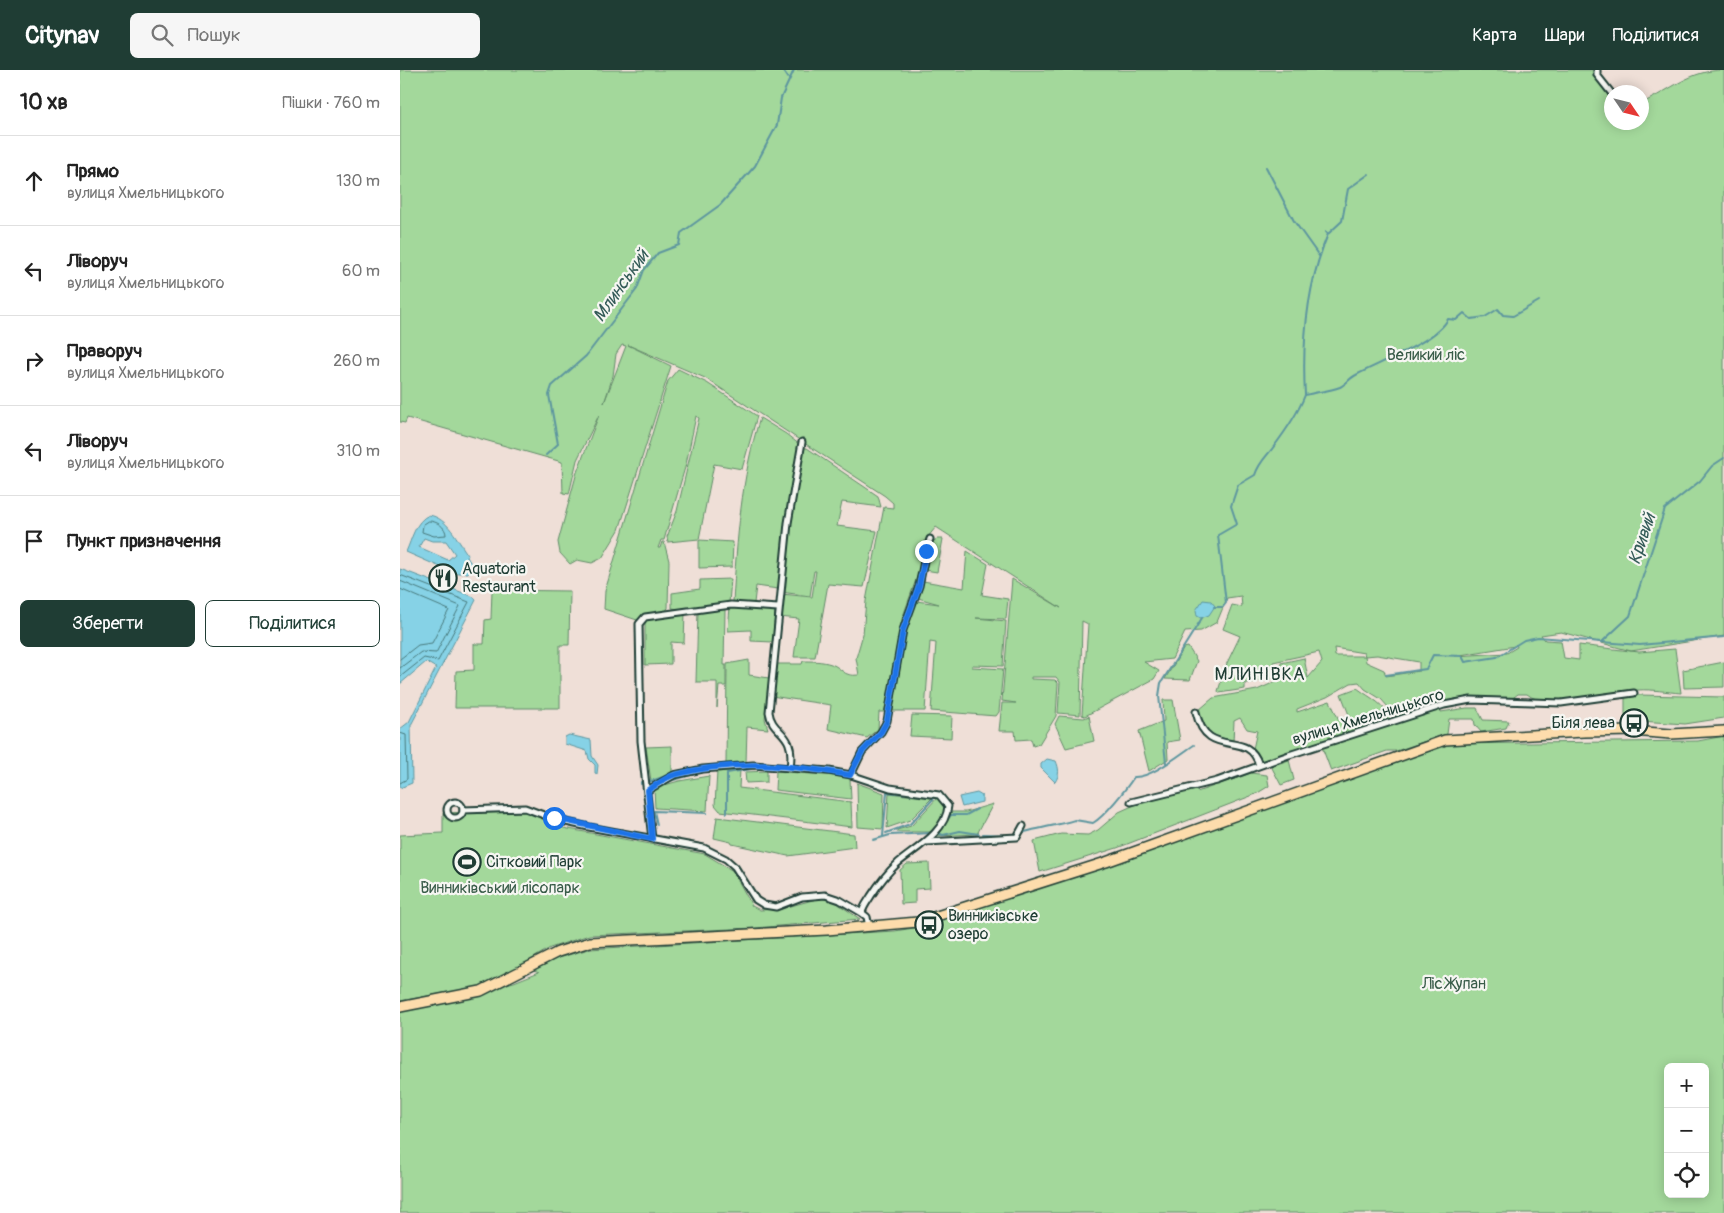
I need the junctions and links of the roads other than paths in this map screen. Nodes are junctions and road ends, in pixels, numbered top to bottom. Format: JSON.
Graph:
{"nodes":[{"id":1,"x":1597,"y":70,"type":"edge"},
{"id":2,"x":1605,"y":85,"type":"edge"},
{"id":3,"x":802,"y":442,"type":"dead end"},
{"id":4,"x":930,"y":539,"type":"dead end"},
{"id":5,"x":778,"y":608,"type":"junction"},
{"id":6,"x":1634,"y":693,"type":"dead end"},
{"id":7,"x":1196,"y":712,"type":"dead end"},
{"id":8,"x":1724,"y":731,"type":"edge"},
{"id":9,"x":1259,"y":765,"type":"junction"},
{"id":10,"x":790,"y":767,"type":"junction"},
{"id":11,"x":850,"y":775,"type":"junction"},
{"id":12,"x":648,"y":790,"type":"junction"},
{"id":13,"x":1132,"y":802,"type":"dead end"},
{"id":14,"x":463,"y":810,"type":"dead end"},
{"id":15,"x":1021,"y":831,"type":"dead end"},
{"id":16,"x":652,"y":839,"type":"junction"},
{"id":17,"x":926,"y":842,"type":"junction"},
{"id":18,"x":862,"y":913,"type":"junction"},
{"id":19,"x":869,"y":927,"type":"junction"},
{"id":20,"x":400,"y":1007,"type":"edge"}],
"edges":[{"from":1,"to":2,"type":"street"},
{"from":3,"to":5,"type":"street"},
{"from":4,"to":11,"type":"street"},
{"from":5,"to":10,"type":"street"},
{"from":5,"to":12,"type":"street"},
{"from":6,"to":9,"type":"street","name":"вулиця Хмельницького"},
{"from":7,"to":9,"type":"street"},
{"from":8,"to":19,"type":"main road"},
{"from":9,"to":13,"type":"street","name":"вулиця Хмельницького"},
{"from":10,"to":11,"type":"street"},
{"from":10,"to":12,"type":"street"},
{"from":11,"to":17,"type":"street"},
{"from":12,"to":16,"type":"street"},
{"from":14,"to":16,"type":"street"},
{"from":15,"to":17,"type":"street"},
{"from":16,"to":18,"type":"street"},
{"from":17,"to":18,"type":"street"},
{"from":18,"to":19,"type":"street"},
{"from":19,"to":20,"type":"main road"}]}
